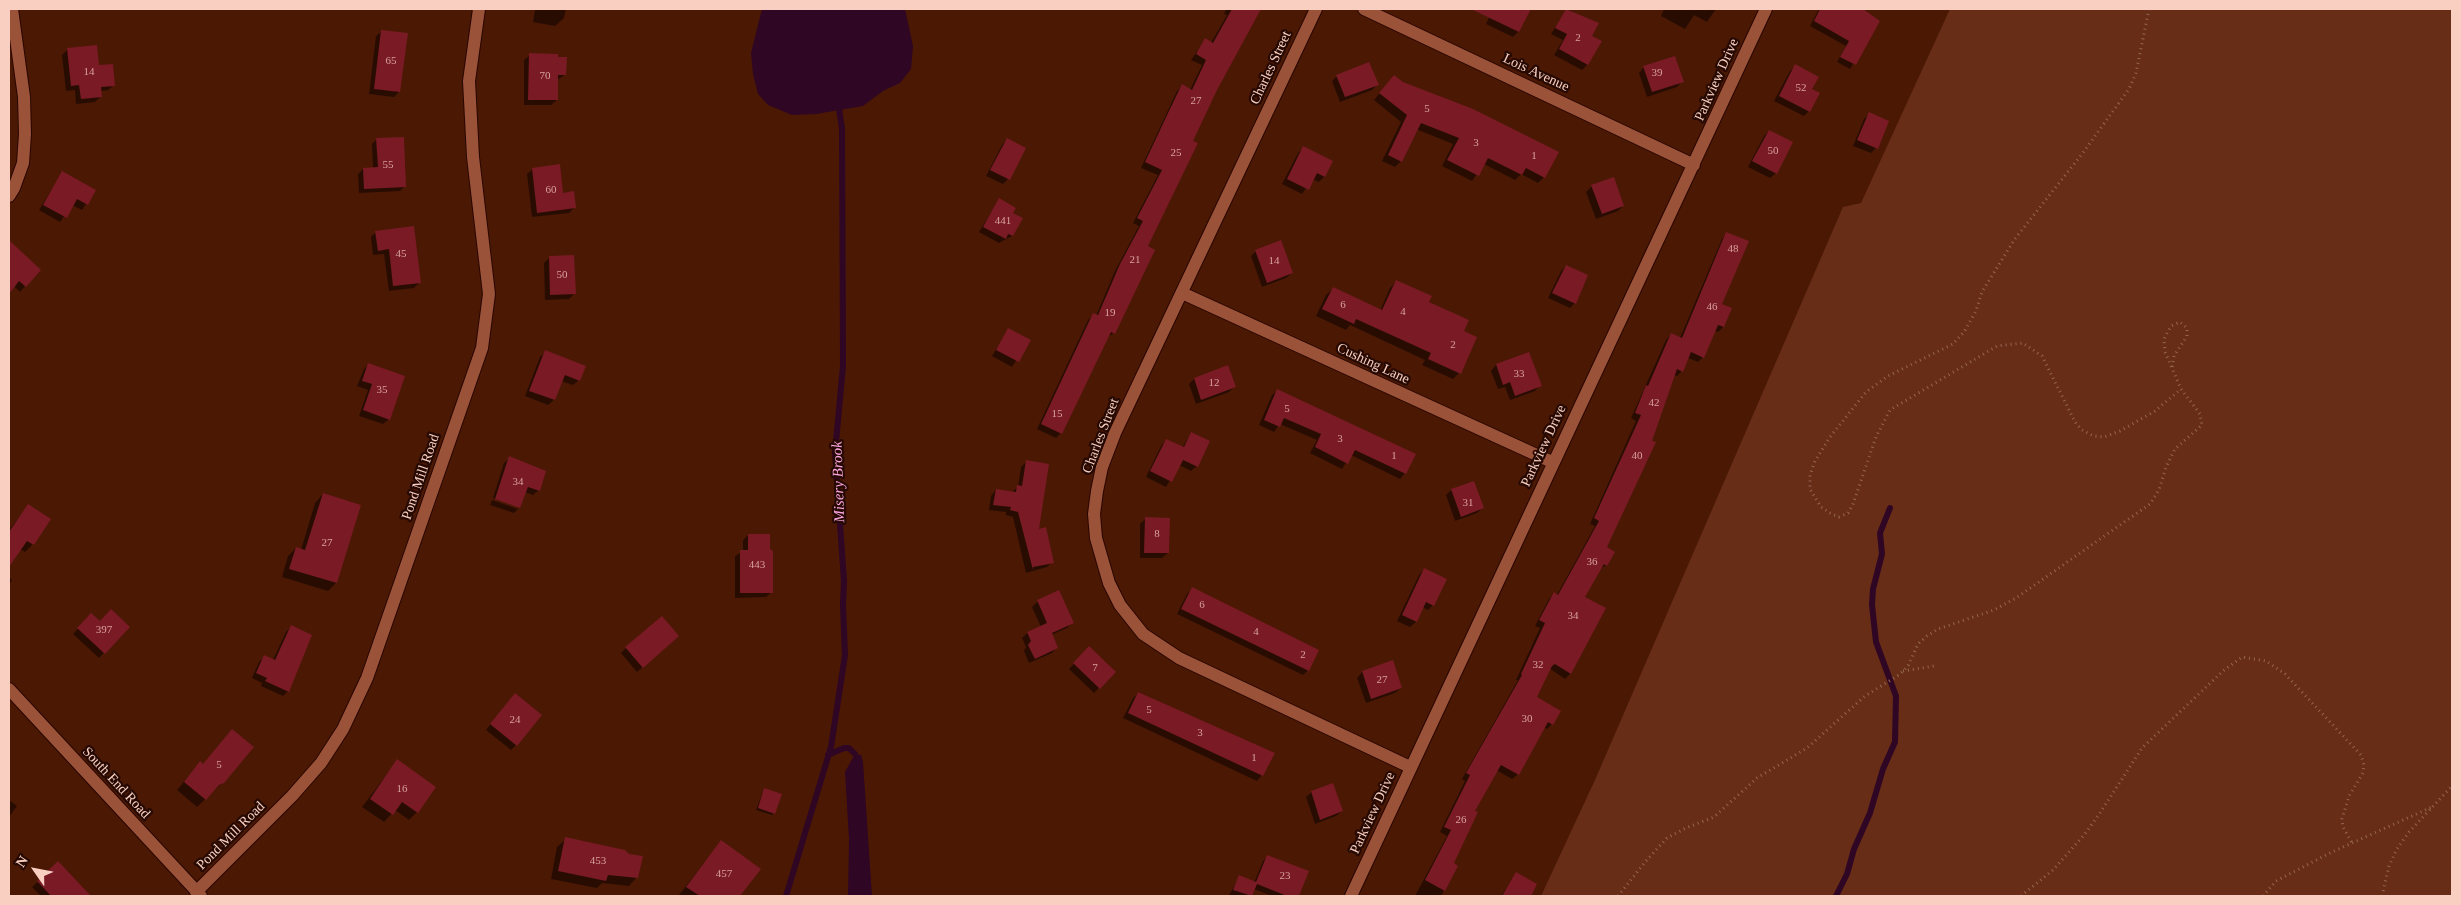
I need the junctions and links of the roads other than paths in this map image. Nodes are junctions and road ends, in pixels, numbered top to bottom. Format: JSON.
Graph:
{"nodes":[{"id":1,"x":12,"y":9,"type":"edge"},
{"id":2,"x":479,"y":9,"type":"edge"},
{"id":3,"x":1316,"y":9,"type":"edge"},
{"id":4,"x":1364,"y":9,"type":"edge"},
{"id":5,"x":1766,"y":9,"type":"edge"},
{"id":6,"x":1694,"y":165,"type":"junction"},
{"id":7,"x":9,"y":196,"type":"edge"},
{"id":8,"x":1182,"y":293,"type":"junction"},
{"id":9,"x":1552,"y":462,"type":"junction"},
{"id":10,"x":9,"y":689,"type":"edge"},
{"id":11,"x":1410,"y":767,"type":"junction"},
{"id":12,"x":198,"y":894,"type":"edge"},
{"id":13,"x":1351,"y":896,"type":"edge"}],
"edges":[{"from":1,"to":7,"type":"street"},
{"from":2,"to":12,"type":"street","name":"Pond Mill Road"},
{"from":3,"to":8,"type":"street","name":"Charles Street"},
{"from":4,"to":6,"type":"street","name":"Lois Avenue"},
{"from":5,"to":6,"type":"street","name":"Parkview Drive"},
{"from":6,"to":9,"type":"street","name":"Parkview Drive"},
{"from":8,"to":9,"type":"street","name":"Cushing Lane"},
{"from":8,"to":11,"type":"street","name":"Charles Street"},
{"from":9,"to":11,"type":"street","name":"Parkview Drive"},
{"from":10,"to":12,"type":"street","name":"South End Road"},
{"from":11,"to":13,"type":"street","name":"Parkview Drive"}]}
